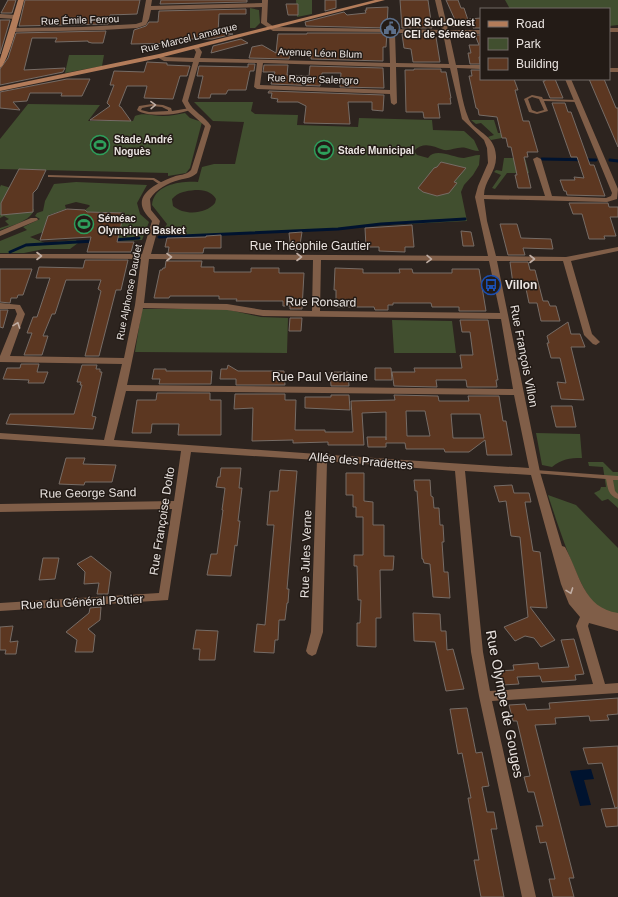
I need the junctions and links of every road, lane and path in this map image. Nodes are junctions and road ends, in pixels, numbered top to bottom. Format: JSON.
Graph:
{"nodes":[{"id":1,"x":21,"y":0,"type":"edge"},
{"id":2,"x":149,"y":0,"type":"edge"},
{"id":3,"x":381,"y":0,"type":"edge"},
{"id":4,"x":438,"y":0,"type":"edge"},
{"id":5,"x":265,"y":3,"type":"edge"},
{"id":6,"x":147,"y":8,"type":"junction"},
{"id":7,"x":0,"y":16,"type":"edge"},
{"id":8,"x":16,"y":17,"type":"junction"},
{"id":9,"x":471,"y":25,"type":"dead end"},
{"id":10,"x":270,"y":28,"type":"junction"},
{"id":11,"x":446,"y":29,"type":"junction"},
{"id":12,"x":12,"y":30,"type":"junction"},
{"id":13,"x":392,"y":31,"type":"junction"},
{"id":14,"x":480,"y":32,"type":"edge"},
{"id":15,"x":196,"y":47,"type":"junction"},
{"id":16,"x":159,"y":56,"type":"junction"},
{"id":17,"x":196,"y":60,"type":"junction"},
{"id":18,"x":260,"y":62,"type":"junction"},
{"id":19,"x":393,"y":65,"type":"junction"},
{"id":20,"x":0,"y":66,"type":"edge"},
{"id":21,"x":454,"y":66,"type":"junction"},
{"id":22,"x":480,"y":67,"type":"edge"},
{"id":23,"x":568,"y":80,"type":"edge"},
{"id":24,"x":0,"y":89,"type":"edge"},
{"id":25,"x":394,"y":92,"type":"junction"},
{"id":26,"x":543,"y":100,"type":"junction"},
{"id":27,"x":578,"y":101,"type":"junction"},
{"id":28,"x":394,"y":103,"type":"dead end"},
{"id":29,"x":190,"y":109,"type":"junction"},
{"id":30,"x":170,"y":112,"type":"junction"},
{"id":31,"x":537,"y":160,"type":"dead end"},
{"id":32,"x":50,"y":176,"type":"dead end"},
{"id":33,"x":162,"y":184,"type":"junction"},
{"id":34,"x":480,"y":197,"type":"junction"},
{"id":35,"x":549,"y":198,"type":"junction"},
{"id":36,"x":34,"y":220,"type":"dead end"},
{"id":37,"x":0,"y":234,"type":"edge"},
{"id":38,"x":618,"y":249,"type":"edge"},
{"id":39,"x":0,"y":256,"type":"edge"},
{"id":40,"x":146,"y":257,"type":"junction"},
{"id":41,"x":317,"y":257,"type":"junction"},
{"id":42,"x":493,"y":259,"type":"junction"},
{"id":43,"x":566,"y":259,"type":"junction"},
{"id":44,"x":138,"y":305,"type":"junction"},
{"id":45,"x":0,"y":306,"type":"edge"},
{"id":46,"x":316,"y":314,"type":"junction"},
{"id":47,"x":504,"y":316,"type":"junction"},
{"id":48,"x":596,"y":342,"type":"dead end"},
{"id":49,"x":2,"y":359,"type":"edge"},
{"id":50,"x":127,"y":361,"type":"junction"},
{"id":51,"x":122,"y":388,"type":"junction"},
{"id":52,"x":519,"y":392,"type":"junction"},
{"id":53,"x":0,"y":436,"type":"edge"},
{"id":54,"x":108,"y":443,"type":"junction"},
{"id":55,"x":187,"y":448,"type":"junction"},
{"id":56,"x":322,"y":457,"type":"junction"},
{"id":57,"x":460,"y":468,"type":"junction"},
{"id":58,"x":536,"y":472,"type":"junction"},
{"id":59,"x":609,"y":477,"type":"junction"},
{"id":60,"x":618,"y":478,"type":"edge"},
{"id":61,"x":615,"y":490,"type":"edge"},
{"id":62,"x":618,"y":497,"type":"edge"},
{"id":63,"x":177,"y":505,"type":"junction"},
{"id":64,"x":0,"y":508,"type":"edge"},
{"id":65,"x":164,"y":597,"type":"joint"},
{"id":66,"x":0,"y":607,"type":"edge"},
{"id":67,"x":590,"y":612,"type":"junction"},
{"id":68,"x":618,"y":618,"type":"edge"},
{"id":69,"x":618,"y":626,"type":"edge"},
{"id":70,"x":312,"y":651,"type":"dead end"},
{"id":71,"x":618,"y":688,"type":"edge"},
{"id":72,"x":600,"y":689,"type":"junction"},
{"id":73,"x":485,"y":696,"type":"junction"},
{"id":74,"x":529,"y":897,"type":"edge"}],
"edges":[{"from":1,"to":8,"type":"street"},
{"from":2,"to":6,"type":"street"},
{"from":3,"to":10,"type":"street","name":"Rue Marcel Lamarque"},
{"from":4,"to":11,"type":"street"},
{"from":5,"to":6,"type":"street"},
{"from":5,"to":10,"type":"street"},
{"from":6,"to":12,"type":"street","name":"Rue Émile Ferrou"},
{"from":7,"to":8,"type":"street"},
{"from":8,"to":12,"type":"street"},
{"from":9,"to":11,"type":"lane"},
{"from":10,"to":13,"type":"street"},
{"from":10,"to":15,"type":"street","name":"Rue Marcel Lamarque"},
{"from":11,"to":13,"type":"street"},
{"from":11,"to":14,"type":"street"},
{"from":11,"to":21,"type":"street"},
{"from":12,"to":20,"type":"street"},
{"from":13,"to":19,"type":"street"},
{"from":15,"to":16,"type":"street","name":"Rue Marcel Lamarque"},
{"from":15,"to":17,"type":"street"},
{"from":16,"to":17,"type":"street","name":"Avenue Léon Blum"},
{"from":16,"to":24,"type":"street","name":"Rue Marcel Lamarque"},
{"from":17,"to":18,"type":"street","name":"Avenue Léon Blum"},
{"from":17,"to":29,"type":"street"},
{"from":18,"to":19,"type":"street","name":"Avenue Léon Blum"},
{"from":18,"to":25,"type":"street","name":"Rue Roger Salengro"},
{"from":19,"to":21,"type":"street","name":"Avenue Léon Blum"},
{"from":19,"to":25,"type":"street"},
{"from":21,"to":22,"type":"street","name":"Avenue Léon Blum"},
{"from":21,"to":34,"type":"street"},
{"from":23,"to":27,"type":"street"},
{"from":25,"to":28,"type":"street"},
{"from":26,"to":26,"type":"lane"},
{"from":26,"to":27,"type":"lane"},
{"from":27,"to":35,"type":"street"},
{"from":29,"to":30,"type":"lane"},
{"from":29,"to":33,"type":"street","name":"Rue Alphonse Daudet"},
{"from":30,"to":30,"type":"lane","one_way":true},
{"from":31,"to":35,"type":"street"},
{"from":32,"to":33,"type":"lane"},
{"from":33,"to":40,"type":"street","name":"Rue Alphonse Daudet"},
{"from":34,"to":35,"type":"street"},
{"from":34,"to":42,"type":"street","name":"Rue François Villon"},
{"from":36,"to":37,"type":"street"},
{"from":38,"to":43,"type":"street","name":"Rue Théophile Gautier"},
{"from":39,"to":40,"type":"street","name":"Rue Théophile Gautier","one_way":true},
{"from":40,"to":41,"type":"street","name":"Rue Théophile Gautier","one_way":true},
{"from":40,"to":44,"type":"street","name":"Rue Alphonse Daudet"},
{"from":41,"to":42,"type":"street","name":"Rue Théophile Gautier","one_way":true},
{"from":41,"to":46,"type":"street"},
{"from":42,"to":43,"type":"street","name":"Rue Théophile Gautier","one_way":true},
{"from":42,"to":47,"type":"street","name":"Rue François Villon"},
{"from":43,"to":48,"type":"street"},
{"from":44,"to":46,"type":"street","name":"Rue Ronsard"},
{"from":44,"to":50,"type":"street","name":"Rue Alphonse Daudet"},
{"from":49,"to":45,"type":"street","one_way":true},
{"from":46,"to":47,"type":"street","name":"Rue Ronsard"},
{"from":47,"to":52,"type":"street","name":"Rue François Villon"},
{"from":49,"to":50,"type":"street"},
{"from":50,"to":51,"type":"street","name":"Rue Alphonse Daudet"},
{"from":51,"to":52,"type":"street","name":"Rue Paul Verlaine"},
{"from":51,"to":54,"type":"street","name":"Rue Alphonse Daudet"},
{"from":52,"to":58,"type":"street","name":"Rue François Villon"},
{"from":53,"to":54,"type":"street","name":"Allée des Pradettes"},
{"from":54,"to":55,"type":"street","name":"Allée des Pradettes"},
{"from":55,"to":56,"type":"street","name":"Allée des Pradettes"},
{"from":55,"to":63,"type":"street","name":"Rue Françoise Dolto"},
{"from":56,"to":57,"type":"street","name":"Allée des Pradettes"},
{"from":56,"to":70,"type":"street","name":"Rue Jules Verne"},
{"from":57,"to":58,"type":"street","name":"Allée des Pradettes"},
{"from":57,"to":73,"type":"street","name":"Rue Olympe de Gouges"},
{"from":58,"to":59,"type":"lane"},
{"from":58,"to":67,"type":"street"},
{"from":59,"to":60,"type":"lane"},
{"from":59,"to":61,"type":"lane"},
{"from":61,"to":62,"type":"lane"},
{"from":63,"to":64,"type":"street","name":"Rue George Sand"},
{"from":63,"to":65,"type":"street","name":"Rue Françoise Dolto"},
{"from":65,"to":66,"type":"street","name":"Rue du Général Pottier"},
{"from":67,"to":68,"type":"street"},
{"from":67,"to":69,"type":"street"},
{"from":67,"to":72,"type":"street"},
{"from":71,"to":72,"type":"street"},
{"from":72,"to":73,"type":"street"},
{"from":73,"to":74,"type":"street","name":"Rue Olympe de Gouges"}]}
